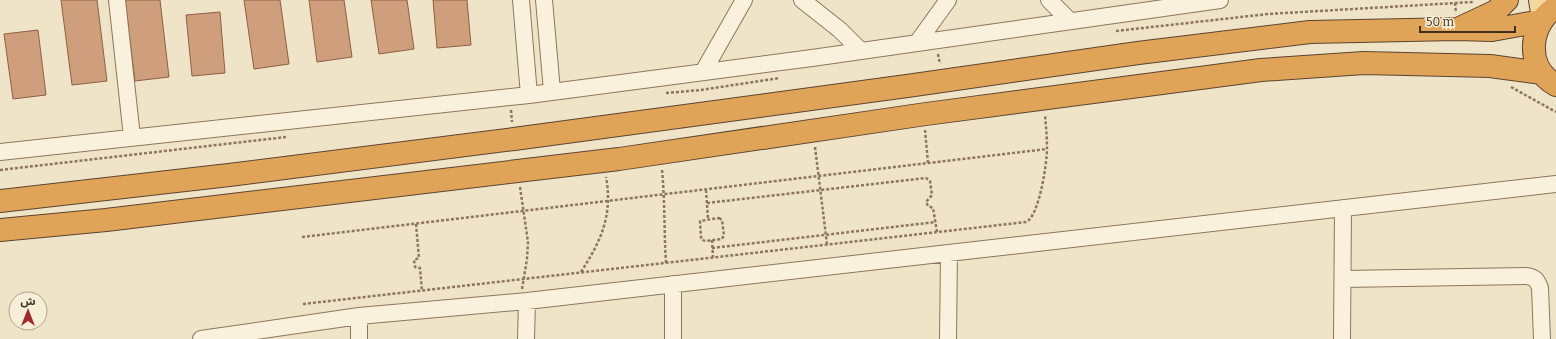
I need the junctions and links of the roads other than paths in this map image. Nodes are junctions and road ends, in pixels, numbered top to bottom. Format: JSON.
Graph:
{"nodes":[{"id":1,"x":117,"y":0,"type":"edge"},
{"id":2,"x":521,"y":0,"type":"edge"},
{"id":3,"x":544,"y":0,"type":"edge"},
{"id":4,"x":744,"y":0,"type":"edge"},
{"id":5,"x":802,"y":0,"type":"edge"},
{"id":6,"x":948,"y":0,"type":"edge"},
{"id":7,"x":1049,"y":0,"type":"edge"},
{"id":8,"x":1220,"y":0,"type":"edge"},
{"id":9,"x":1508,"y":0,"type":"edge"},
{"id":10,"x":1545,"y":12,"type":"edge"},
{"id":11,"x":1070,"y":21,"type":"junction"},
{"id":12,"x":1457,"y":29,"type":"junction"},
{"id":13,"x":917,"y":43,"type":"junction"},
{"id":14,"x":861,"y":51,"type":"junction"},
{"id":15,"x":703,"y":72,"type":"junction"},
{"id":16,"x":1549,"y":79,"type":"edge"},
{"id":17,"x":552,"y":91,"type":"junction"},
{"id":18,"x":529,"y":95,"type":"junction"},
{"id":19,"x":132,"y":137,"type":"junction"},
{"id":20,"x":0,"y":152,"type":"edge"},
{"id":21,"x":1556,"y":184,"type":"edge"},
{"id":22,"x":0,"y":201,"type":"edge"},
{"id":23,"x":1343,"y":208,"type":"junction"},
{"id":24,"x":0,"y":230,"type":"edge"},
{"id":25,"x":949,"y":253,"type":"junction"},
{"id":26,"x":1343,"y":278,"type":"junction"},
{"id":27,"x":673,"y":284,"type":"junction"},
{"id":28,"x":524,"y":301,"type":"junction"},
{"id":29,"x":359,"y":316,"type":"junction"},
{"id":30,"x":201,"y":339,"type":"edge"},
{"id":31,"x":359,"y":339,"type":"edge"},
{"id":32,"x":526,"y":339,"type":"edge"},
{"id":33,"x":673,"y":339,"type":"edge"},
{"id":34,"x":948,"y":339,"type":"edge"},
{"id":35,"x":1342,"y":339,"type":"edge"},
{"id":36,"x":1542,"y":339,"type":"edge"}],
"edges":[{"from":1,"to":19,"type":"street"},
{"from":2,"to":18,"type":"street"},
{"from":3,"to":17,"type":"street"},
{"from":4,"to":15,"type":"street"},
{"from":5,"to":14,"type":"street"},
{"from":6,"to":13,"type":"street"},
{"from":7,"to":11,"type":"street"},
{"from":8,"to":11,"type":"street"},
{"from":9,"to":12,"type":"highway"},
{"from":10,"to":12,"type":"highway"},
{"from":10,"to":16,"type":"highway"},
{"from":11,"to":13,"type":"street"},
{"from":12,"to":22,"type":"highway"},
{"from":13,"to":14,"type":"street"},
{"from":14,"to":15,"type":"street"},
{"from":15,"to":17,"type":"street"},
{"from":16,"to":24,"type":"highway"},
{"from":17,"to":18,"type":"street"},
{"from":18,"to":19,"type":"street"},
{"from":19,"to":20,"type":"street"},
{"from":21,"to":23,"type":"street"},
{"from":23,"to":25,"type":"street"},
{"from":23,"to":26,"type":"street"},
{"from":25,"to":27,"type":"street"},
{"from":25,"to":34,"type":"street"},
{"from":26,"to":35,"type":"street"},
{"from":26,"to":36,"type":"street"},
{"from":27,"to":28,"type":"street"},
{"from":27,"to":33,"type":"street"},
{"from":28,"to":29,"type":"street"},
{"from":28,"to":32,"type":"street"},
{"from":29,"to":30,"type":"street"},
{"from":29,"to":31,"type":"street"}]}
